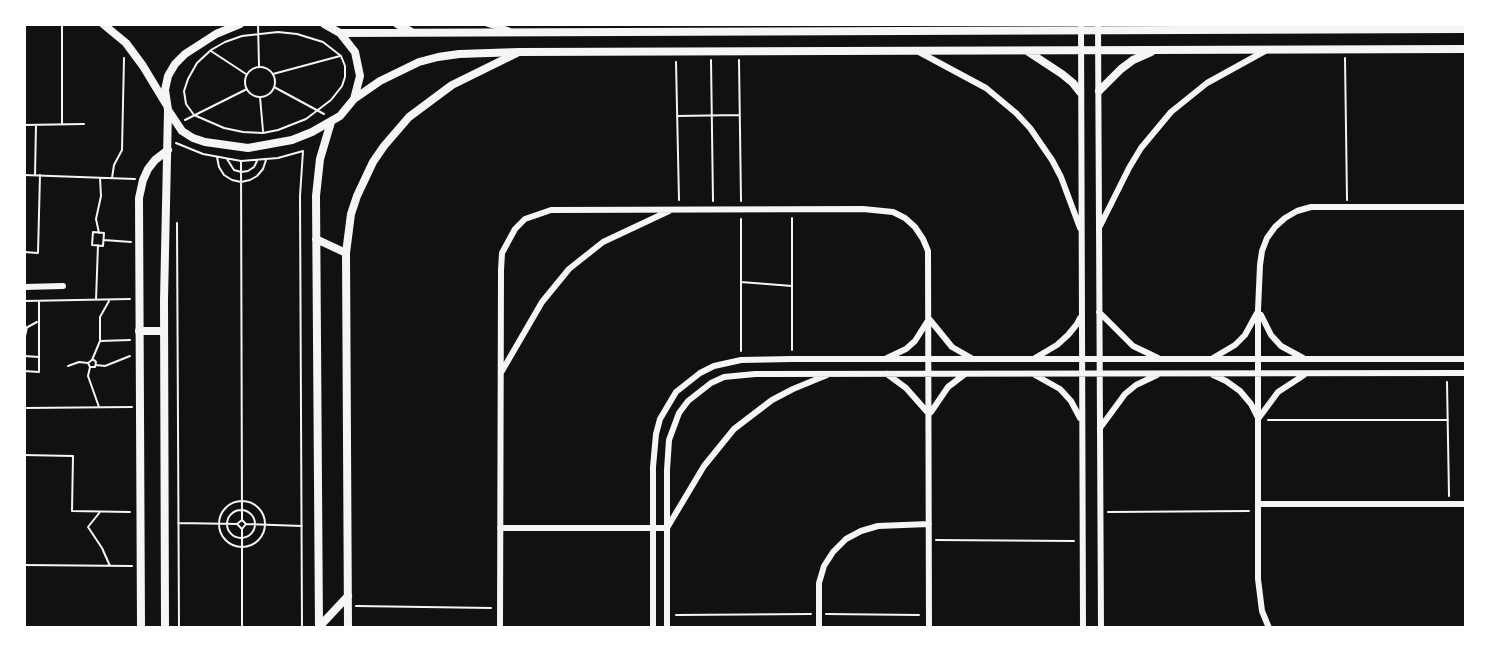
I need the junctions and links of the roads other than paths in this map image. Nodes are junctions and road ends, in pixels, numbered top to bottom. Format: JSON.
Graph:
{"nodes":[{"id":1,"x":103,"y":24,"type":"edge"},
{"id":2,"x":240,"y":24,"type":"edge"},
{"id":3,"x":324,"y":24,"type":"edge"},
{"id":4,"x":397,"y":24,"type":"edge"},
{"id":5,"x":488,"y":24,"type":"edge"},
{"id":6,"x":938,"y":24,"type":"edge"},
{"id":7,"x":1044,"y":24,"type":"edge"},
{"id":8,"x":1138,"y":24,"type":"edge"},
{"id":9,"x":1246,"y":24,"type":"edge"},
{"id":10,"x":1081,"y":27,"type":"edge"},
{"id":11,"x":1098,"y":27,"type":"edge"},
{"id":12,"x":336,"y":28,"type":"edge"},
{"id":13,"x":1259,"y":29,"type":"junction"},
{"id":14,"x":1466,"y":29,"type":"edge"},
{"id":15,"x":928,"y":30,"type":"junction"},
{"id":16,"x":1036,"y":30,"type":"junction"},
{"id":17,"x":1148,"y":30,"type":"junction"},
{"id":18,"x":413,"y":33,"type":"junction"},
{"id":19,"x":517,"y":33,"type":"junction"},
{"id":20,"x":1081,"y":49,"type":"junction"},
{"id":21,"x":1098,"y":49,"type":"junction"},
{"id":22,"x":1466,"y":49,"type":"edge"},
{"id":23,"x":916,"y":50,"type":"junction"},
{"id":24,"x":1027,"y":50,"type":"junction"},
{"id":25,"x":1160,"y":50,"type":"junction"},
{"id":26,"x":1268,"y":50,"type":"junction"},
{"id":27,"x":519,"y":52,"type":"junction"},
{"id":28,"x":1099,"y":91,"type":"junction"},
{"id":29,"x":1080,"y":92,"type":"junction"},
{"id":30,"x":354,"y":99,"type":"junction"},
{"id":31,"x":167,"y":107,"type":"junction"},
{"id":32,"x":333,"y":121,"type":"junction"},
{"id":33,"x":172,"y":152,"type":"junction"},
{"id":34,"x":1466,"y":207,"type":"edge"},
{"id":35,"x":676,"y":210,"type":"junction"},
{"id":36,"x":1099,"y":229,"type":"junction"},
{"id":37,"x":1082,"y":233,"type":"junction"},
{"id":38,"x":315,"y":239,"type":"junction"},
{"id":39,"x":345,"y":253,"type":"junction"},
{"id":40,"x":63,"y":286,"type":"dead end"},
{"id":41,"x":24,"y":287,"type":"edge"},
{"id":42,"x":1258,"y":310,"type":"junction"},
{"id":43,"x":1082,"y":312,"type":"junction"},
{"id":44,"x":1099,"y":312,"type":"junction"},
{"id":45,"x":928,"y":319,"type":"junction"},
{"id":46,"x":164,"y":331,"type":"junction"},
{"id":47,"x":139,"y":335,"type":"junction"},
{"id":48,"x":1082,"y":359,"type":"junction"},
{"id":49,"x":1099,"y":359,"type":"junction"},
{"id":50,"x":1161,"y":359,"type":"junction"},
{"id":51,"x":1210,"y":359,"type":"junction"},
{"id":52,"x":1259,"y":359,"type":"junction"},
{"id":53,"x":1306,"y":359,"type":"junction"},
{"id":54,"x":1466,"y":359,"type":"edge"},
{"id":55,"x":882,"y":360,"type":"junction"},
{"id":56,"x":929,"y":360,"type":"junction"},
{"id":57,"x":973,"y":360,"type":"junction"},
{"id":58,"x":1032,"y":360,"type":"junction"},
{"id":59,"x":1082,"y":373,"type":"junction"},
{"id":60,"x":1099,"y":373,"type":"junction"},
{"id":61,"x":1466,"y":373,"type":"edge"},
{"id":62,"x":501,"y":374,"type":"junction"},
{"id":63,"x":831,"y":374,"type":"junction"},
{"id":64,"x":887,"y":374,"type":"junction"},
{"id":65,"x":929,"y":374,"type":"junction"},
{"id":66,"x":965,"y":374,"type":"junction"},
{"id":67,"x":1031,"y":374,"type":"junction"},
{"id":68,"x":1161,"y":374,"type":"junction"},
{"id":69,"x":1211,"y":374,"type":"junction"},
{"id":70,"x":1259,"y":374,"type":"junction"},
{"id":71,"x":1306,"y":374,"type":"junction"},
{"id":72,"x":929,"y":415,"type":"junction"},
{"id":73,"x":1258,"y":420,"type":"junction"},
{"id":74,"x":1082,"y":429,"type":"junction"},
{"id":75,"x":1100,"y":429,"type":"junction"},
{"id":76,"x":1466,"y":504,"type":"edge"},
{"id":77,"x":1258,"y":507,"type":"junction"},
{"id":78,"x":929,"y":524,"type":"junction"},
{"id":79,"x":500,"y":528,"type":"junction"},
{"id":80,"x":652,"y":528,"type":"junction"},
{"id":81,"x":667,"y":528,"type":"junction"},
{"id":82,"x":348,"y":596,"type":"junction"},
{"id":83,"x":319,"y":627,"type":"edge"},
{"id":84,"x":141,"y":628,"type":"edge"},
{"id":85,"x":165,"y":628,"type":"edge"},
{"id":86,"x":348,"y":628,"type":"edge"},
{"id":87,"x":500,"y":628,"type":"edge"},
{"id":88,"x":652,"y":628,"type":"edge"},
{"id":89,"x":667,"y":628,"type":"edge"},
{"id":90,"x":819,"y":628,"type":"edge"},
{"id":91,"x":929,"y":628,"type":"edge"},
{"id":92,"x":1083,"y":628,"type":"edge"},
{"id":93,"x":1101,"y":628,"type":"edge"},
{"id":94,"x":1269,"y":628,"type":"edge"}],
"edges":[{"from":1,"to":31,"type":"street"},
{"from":2,"to":31,"type":"main road"},
{"from":3,"to":12,"type":"main road"},
{"from":4,"to":18,"type":"main road"},
{"from":5,"to":19,"type":"street"},
{"from":6,"to":15,"type":"street"},
{"from":7,"to":16,"type":"main road"},
{"from":8,"to":17,"type":"main road"},
{"from":9,"to":13,"type":"street"},
{"from":10,"to":11,"type":"main road"},
{"from":10,"to":16,"type":"main road"},
{"from":10,"to":20,"type":"street"},
{"from":11,"to":17,"type":"main road"},
{"from":11,"to":21,"type":"street"},
{"from":12,"to":18,"type":"main road"},
{"from":12,"to":30,"type":"main road"},
{"from":13,"to":14,"type":"main road"},
{"from":13,"to":17,"type":"main road"},
{"from":15,"to":16,"type":"main road"},
{"from":15,"to":19,"type":"main road"},
{"from":18,"to":19,"type":"main road"},
{"from":20,"to":21,"type":"main road"},
{"from":20,"to":24,"type":"main road"},
{"from":20,"to":29,"type":"street"},
{"from":21,"to":25,"type":"main road"},
{"from":21,"to":28,"type":"street"},
{"from":22,"to":26,"type":"main road"},
{"from":23,"to":24,"type":"main road"},
{"from":23,"to":27,"type":"main road"},
{"from":23,"to":37,"type":"street"},
{"from":24,"to":29,"type":"main road"},
{"from":25,"to":26,"type":"main road"},
{"from":25,"to":28,"type":"main road"},
{"from":26,"to":36,"type":"street"},
{"from":27,"to":30,"type":"main road"},
{"from":27,"to":39,"type":"street"},
{"from":28,"to":36,"type":"street"},
{"from":29,"to":37,"type":"street"},
{"from":30,"to":32,"type":"main road"},
{"from":31,"to":32,"type":"main road"},
{"from":31,"to":33,"type":"main road"},
{"from":32,"to":38,"type":"main road"},
{"from":33,"to":46,"type":"main road"},
{"from":33,"to":47,"type":"street"},
{"from":34,"to":42,"type":"street"},
{"from":35,"to":45,"type":"street"},
{"from":35,"to":62,"type":"street"},
{"from":35,"to":62,"type":"street"},
{"from":36,"to":44,"type":"street"},
{"from":37,"to":43,"type":"street"},
{"from":38,"to":39,"type":"main road"},
{"from":38,"to":83,"type":"main road"},
{"from":39,"to":82,"type":"street"},
{"from":40,"to":41,"type":"street"},
{"from":42,"to":51,"type":"street"},
{"from":42,"to":52,"type":"street"},
{"from":42,"to":53,"type":"street"},
{"from":43,"to":48,"type":"street"},
{"from":43,"to":58,"type":"street"},
{"from":44,"to":49,"type":"street"},
{"from":44,"to":50,"type":"street"},
{"from":45,"to":55,"type":"street"},
{"from":45,"to":56,"type":"street"},
{"from":45,"to":57,"type":"street"},
{"from":46,"to":47,"type":"main road"},
{"from":46,"to":85,"type":"main road"},
{"from":47,"to":84,"type":"street"},
{"from":48,"to":49,"type":"street"},
{"from":48,"to":58,"type":"street"},
{"from":48,"to":59,"type":"street"},
{"from":49,"to":50,"type":"street"},
{"from":49,"to":60,"type":"street"},
{"from":50,"to":51,"type":"street"},
{"from":51,"to":52,"type":"street"},
{"from":52,"to":53,"type":"street"},
{"from":52,"to":70,"type":"street"},
{"from":53,"to":54,"type":"street"},
{"from":55,"to":56,"type":"street"},
{"from":55,"to":80,"type":"street"},
{"from":56,"to":57,"type":"street"},
{"from":56,"to":65,"type":"street"},
{"from":57,"to":58,"type":"street"},
{"from":59,"to":60,"type":"street"},
{"from":59,"to":67,"type":"street"},
{"from":59,"to":74,"type":"street"},
{"from":60,"to":68,"type":"street"},
{"from":60,"to":75,"type":"street"},
{"from":61,"to":71,"type":"street"},
{"from":62,"to":79,"type":"street"},
{"from":63,"to":64,"type":"street"},
{"from":63,"to":81,"type":"street"},
{"from":63,"to":81,"type":"street"},
{"from":64,"to":65,"type":"street"},
{"from":64,"to":72,"type":"street"},
{"from":65,"to":66,"type":"street"},
{"from":65,"to":72,"type":"street"},
{"from":66,"to":67,"type":"street"},
{"from":66,"to":72,"type":"street"},
{"from":67,"to":74,"type":"street"},
{"from":68,"to":69,"type":"street"},
{"from":68,"to":75,"type":"street"},
{"from":69,"to":70,"type":"street"},
{"from":69,"to":73,"type":"street"},
{"from":70,"to":71,"type":"street"},
{"from":70,"to":73,"type":"street"},
{"from":71,"to":73,"type":"street"},
{"from":72,"to":78,"type":"street"},
{"from":73,"to":77,"type":"street"},
{"from":74,"to":92,"type":"street"},
{"from":75,"to":93,"type":"street"},
{"from":76,"to":77,"type":"street"},
{"from":77,"to":94,"type":"street"},
{"from":78,"to":90,"type":"street"},
{"from":78,"to":91,"type":"street"},
{"from":79,"to":80,"type":"street"},
{"from":79,"to":87,"type":"street"},
{"from":80,"to":81,"type":"street"},
{"from":80,"to":88,"type":"street"},
{"from":81,"to":89,"type":"street"},
{"from":82,"to":83,"type":"main road"},
{"from":82,"to":86,"type":"street"}]}
